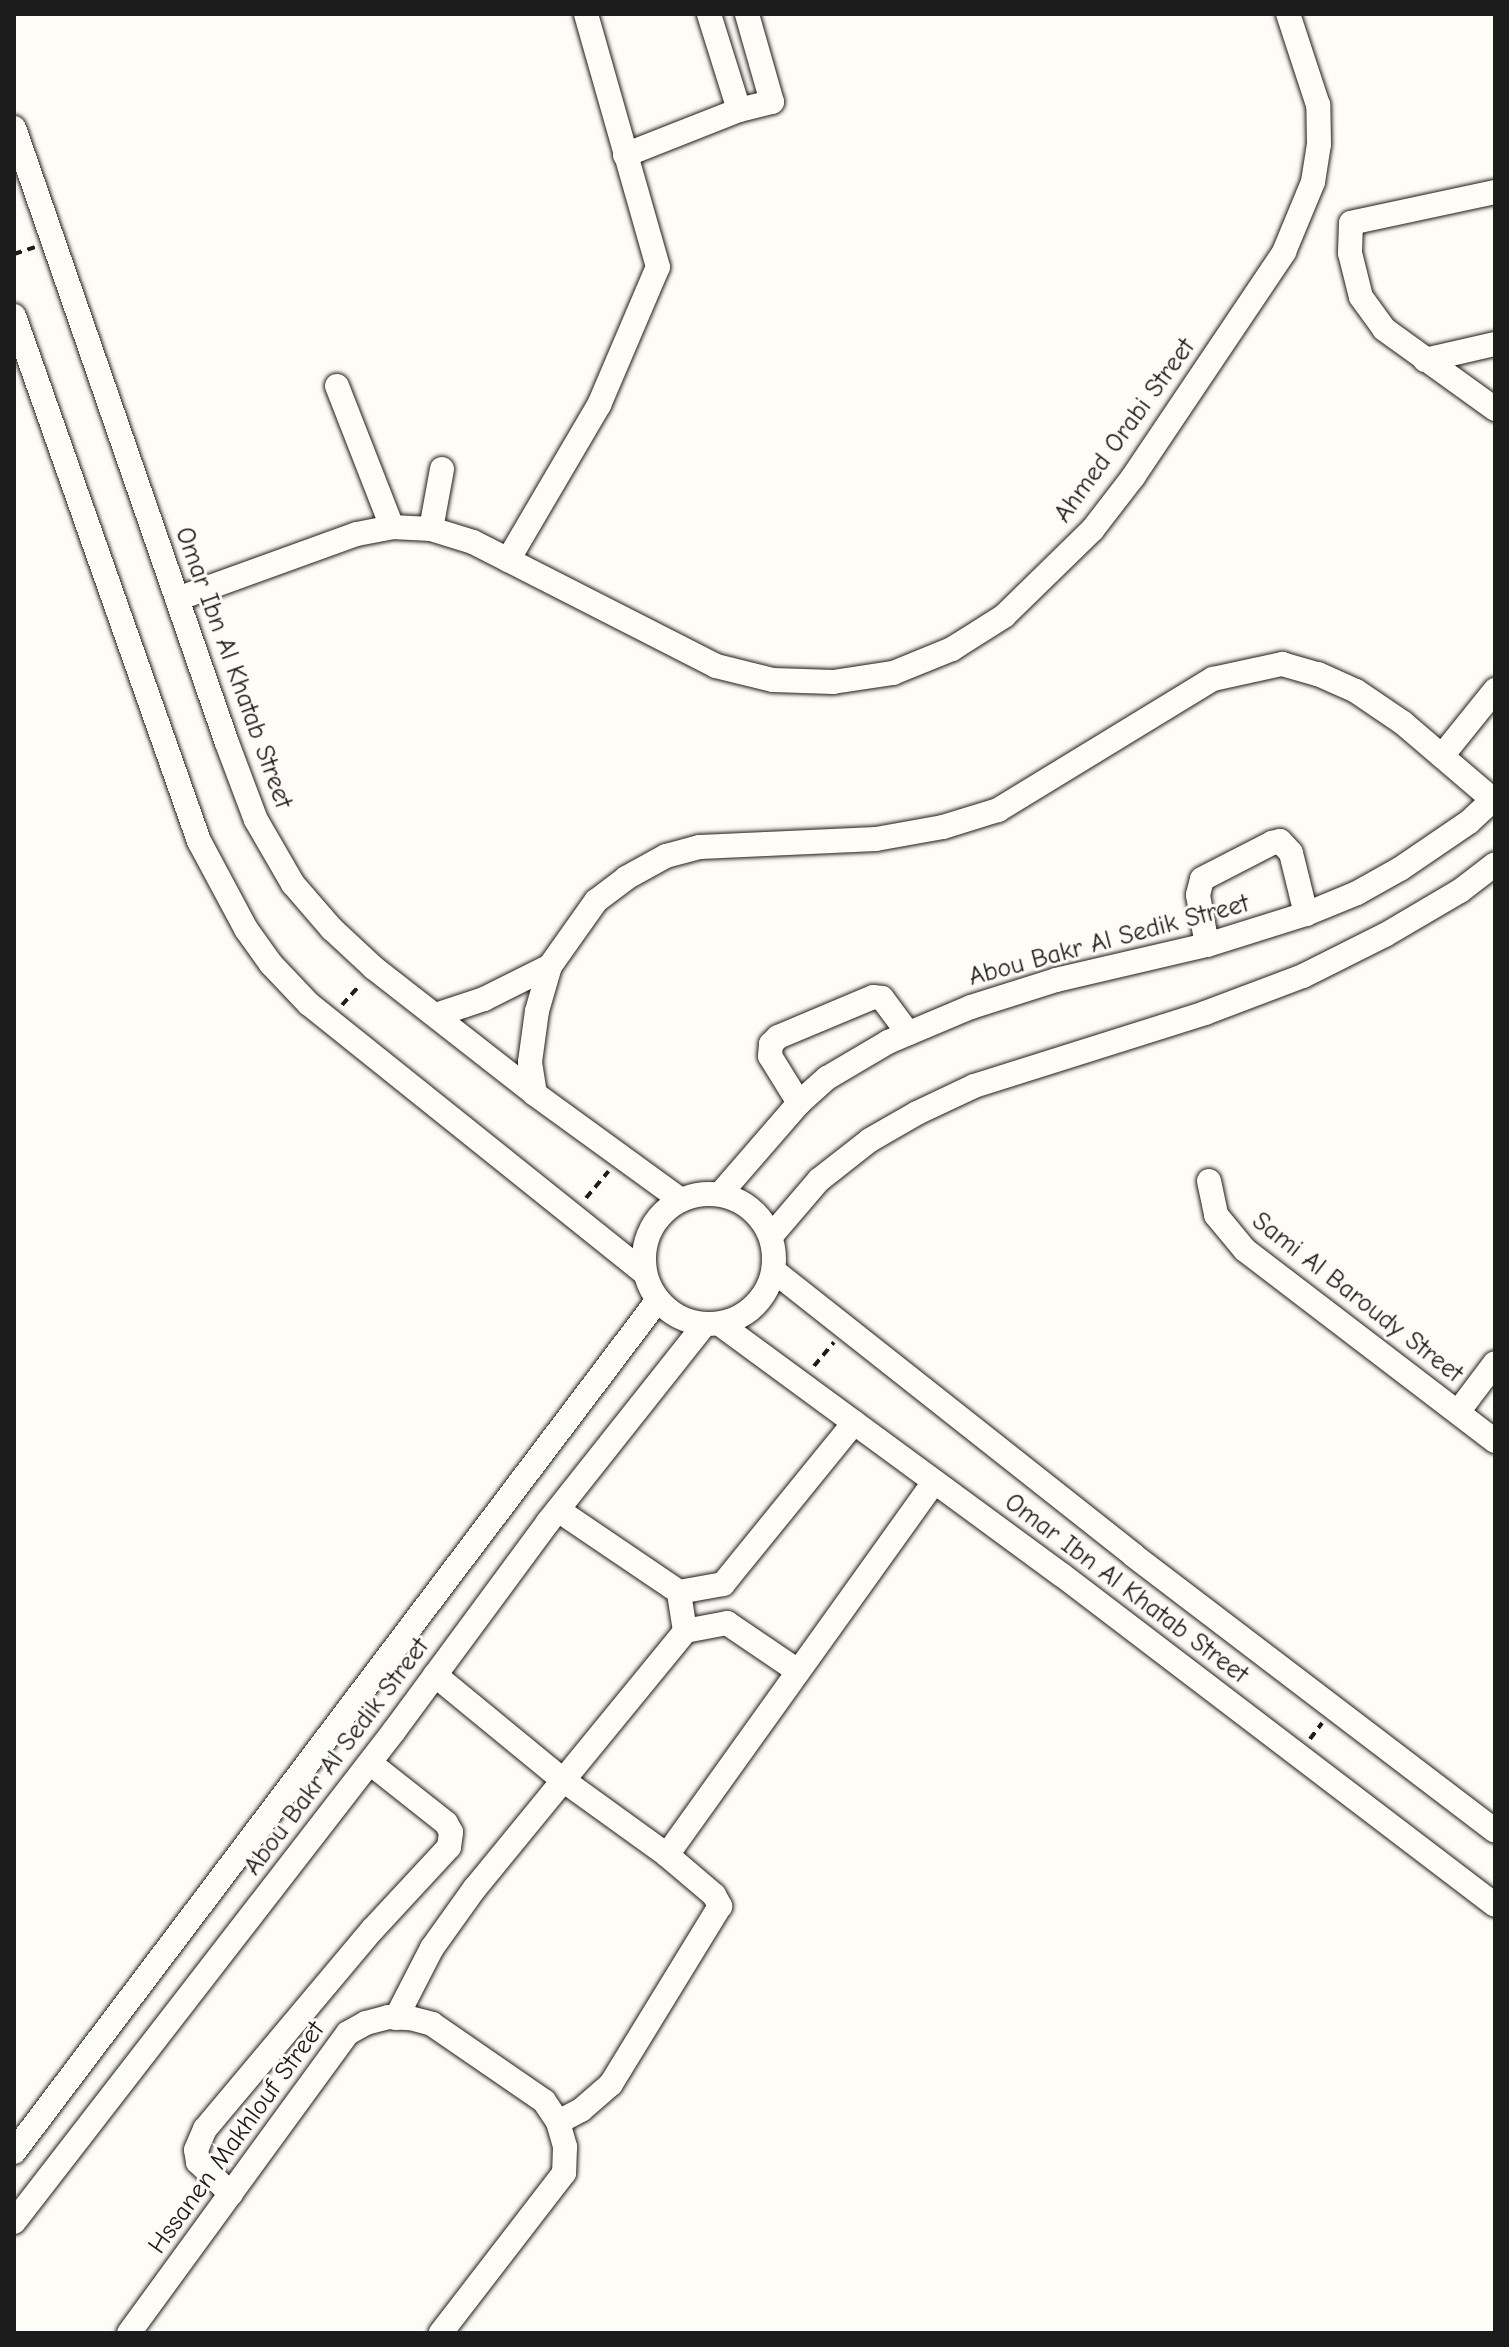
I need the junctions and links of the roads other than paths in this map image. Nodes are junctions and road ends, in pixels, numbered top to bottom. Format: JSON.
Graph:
{"nodes":[{"id":1,"x":586,"y":14,"type":"edge"},
{"id":2,"x":709,"y":14,"type":"edge"},
{"id":3,"x":747,"y":14,"type":"edge"},
{"id":4,"x":1288,"y":14,"type":"edge"},
{"id":5,"x":739,"y":110,"type":"junction"},
{"id":6,"x":14,"y":128,"type":"edge"},
{"id":7,"x":625,"y":155,"type":"junction"},
{"id":8,"x":24,"y":192,"type":"edge"},
{"id":9,"x":1495,"y":192,"type":"edge"},
{"id":10,"x":14,"y":316,"type":"edge"},
{"id":11,"x":1495,"y":344,"type":"edge"},
{"id":12,"x":1425,"y":360,"type":"junction"},
{"id":13,"x":337,"y":386,"type":"dead end"},
{"id":14,"x":1495,"y":409,"type":"edge"},
{"id":15,"x":442,"y":469,"type":"dead end"},
{"id":16,"x":392,"y":527,"type":"junction"},
{"id":17,"x":431,"y":529,"type":"junction"},
{"id":18,"x":508,"y":560,"type":"junction"},
{"id":19,"x":177,"y":599,"type":"junction"},
{"id":20,"x":1495,"y":690,"type":"edge"},
{"id":21,"x":1442,"y":756,"type":"junction"},
{"id":22,"x":1494,"y":799,"type":"edge"},
{"id":23,"x":1495,"y":864,"type":"edge"},
{"id":24,"x":1306,"y":914,"type":"junction"},
{"id":25,"x":1207,"y":945,"type":"junction"},
{"id":26,"x":550,"y":966,"type":"junction"},
{"id":27,"x":436,"y":1015,"type":"junction"},
{"id":28,"x":908,"y":1033,"type":"junction"},
{"id":29,"x":535,"y":1094,"type":"junction"},
{"id":30,"x":799,"y":1103,"type":"junction"},
{"id":31,"x":1209,"y":1181,"type":"dead end"},
{"id":32,"x":721,"y":1193,"type":"junction"},
{"id":33,"x":681,"y":1200,"type":"junction"},
{"id":34,"x":771,"y":1236,"type":"junction"},
{"id":35,"x":774,"y":1271,"type":"junction"},
{"id":36,"x":645,"y":1273,"type":"junction"},
{"id":37,"x":658,"y":1300,"type":"junction"},
{"id":38,"x":712,"y":1325,"type":"junction"},
{"id":39,"x":1495,"y":1363,"type":"edge"},
{"id":40,"x":1458,"y":1412,"type":"junction"},
{"id":41,"x":854,"y":1423,"type":"junction"},
{"id":42,"x":1495,"y":1441,"type":"edge"},
{"id":43,"x":934,"y":1482,"type":"junction"},
{"id":44,"x":558,"y":1510,"type":"junction"},
{"id":45,"x":723,"y":1584,"type":"junction"},
{"id":46,"x":679,"y":1592,"type":"junction"},
{"id":47,"x":727,"y":1623,"type":"junction"},
{"id":48,"x":685,"y":1631,"type":"junction"},
{"id":49,"x":798,"y":1671,"type":"junction"},
{"id":50,"x":435,"y":1675,"type":"junction"},
{"id":51,"x":370,"y":1763,"type":"junction"},
{"id":52,"x":563,"y":1780,"type":"junction"},
{"id":53,"x":1495,"y":1831,"type":"edge"},
{"id":54,"x":667,"y":1855,"type":"junction"},
{"id":55,"x":1495,"y":1905,"type":"edge"},
{"id":56,"x":396,"y":2018,"type":"junction"},
{"id":57,"x":558,"y":2122,"type":"junction"},
{"id":58,"x":14,"y":2152,"type":"edge"},
{"id":59,"x":231,"y":2194,"type":"junction"},
{"id":60,"x":14,"y":2222,"type":"edge"},
{"id":61,"x":129,"y":2333,"type":"edge"},
{"id":62,"x":441,"y":2333,"type":"edge"}],
"edges":[{"from":1,"to":7,"type":"street"},
{"from":2,"to":5,"type":"street"},
{"from":3,"to":5,"type":"street"},
{"from":4,"to":18,"type":"street","name":"Ahmed Orabi Street"},
{"from":5,"to":7,"type":"street"},
{"from":6,"to":8,"type":"street","name":"Omar Ibn Al Khatab Street"},
{"from":7,"to":18,"type":"street"},
{"from":8,"to":19,"type":"street","name":"Omar Ibn Al Khatab Street"},
{"from":9,"to":12,"type":"street"},
{"from":10,"to":36,"type":"street"},
{"from":11,"to":12,"type":"street"},
{"from":12,"to":14,"type":"street"},
{"from":13,"to":16,"type":"street"},
{"from":15,"to":17,"type":"street"},
{"from":16,"to":17,"type":"street","name":"Ahmed Orabi Street"},
{"from":16,"to":19,"type":"street","name":"Ahmed Orabi Street"},
{"from":17,"to":18,"type":"street","name":"Ahmed Orabi Street"},
{"from":19,"to":27,"type":"street","name":"Omar Ibn Al Khatab Street"},
{"from":20,"to":21,"type":"street"},
{"from":21,"to":22,"type":"street"},
{"from":21,"to":26,"type":"street"},
{"from":22,"to":24,"type":"street","name":"Abou Bakr Al Sedik Street"},
{"from":23,"to":34,"type":"street"},
{"from":24,"to":25,"type":"street","name":"Abou Bakr Al Sedik Street"},
{"from":24,"to":25,"type":"street"},
{"from":25,"to":28,"type":"street","name":"Abou Bakr Al Sedik Street"},
{"from":26,"to":27,"type":"street"},
{"from":26,"to":29,"type":"street"},
{"from":27,"to":29,"type":"street","name":"Omar Ibn Al Khatab Street"},
{"from":28,"to":30,"type":"street","name":"Abou Bakr Al Sedik Street"},
{"from":28,"to":30,"type":"street"},
{"from":29,"to":33,"type":"street","name":"Omar Ibn Al Khatab Street"},
{"from":30,"to":32,"type":"street","name":"Abou Bakr Al Sedik Street"},
{"from":31,"to":40,"type":"street","name":"Sami Al Baroudy Street"},
{"from":32,"to":33,"type":"street"},
{"from":32,"to":34,"type":"street"},
{"from":33,"to":36,"type":"street"},
{"from":34,"to":35,"type":"street"},
{"from":35,"to":38,"type":"street"},
{"from":35,"to":53,"type":"street","name":"Omar Ibn Al Khatab Street"},
{"from":36,"to":37,"type":"street"},
{"from":37,"to":38,"type":"street"},
{"from":37,"to":58,"type":"street","name":"Abou Bakr Al Sedik Street"},
{"from":38,"to":41,"type":"street","name":"Omar Ibn Al Khatab Street"},
{"from":38,"to":44,"type":"street","name":"Abou Bakr Al Sedik Street"},
{"from":39,"to":40,"type":"street","name":"Sami Al Baroudy Street"},
{"from":40,"to":42,"type":"street","name":"Sami Al Baroudy Street"},
{"from":41,"to":43,"type":"street","name":"Omar Ibn Al Khatab Street"},
{"from":41,"to":45,"type":"street"},
{"from":43,"to":49,"type":"street"},
{"from":43,"to":55,"type":"street","name":"Omar Ibn Al Khatab Street"},
{"from":44,"to":46,"type":"street"},
{"from":44,"to":50,"type":"street","name":"Abou Bakr Al Sedik Street"},
{"from":45,"to":46,"type":"street"},
{"from":45,"to":47,"type":"street"},
{"from":46,"to":48,"type":"street"},
{"from":47,"to":48,"type":"street"},
{"from":47,"to":49,"type":"street"},
{"from":48,"to":52,"type":"street"},
{"from":49,"to":54,"type":"street"},
{"from":50,"to":51,"type":"street","name":"Abou Bakr Al Sedik Street"},
{"from":50,"to":52,"type":"street"},
{"from":51,"to":59,"type":"street"},
{"from":51,"to":60,"type":"street","name":"Abou Bakr Al Sedik Street"},
{"from":52,"to":54,"type":"street"},
{"from":52,"to":56,"type":"street"},
{"from":54,"to":57,"type":"street"},
{"from":56,"to":57,"type":"street","name":"Hssanen Makhlouf Street"},
{"from":56,"to":59,"type":"street","name":"Hssanen Makhlouf Street"},
{"from":57,"to":62,"type":"street"},
{"from":59,"to":61,"type":"street","name":"Hssanen Makhlouf Street"}]}
